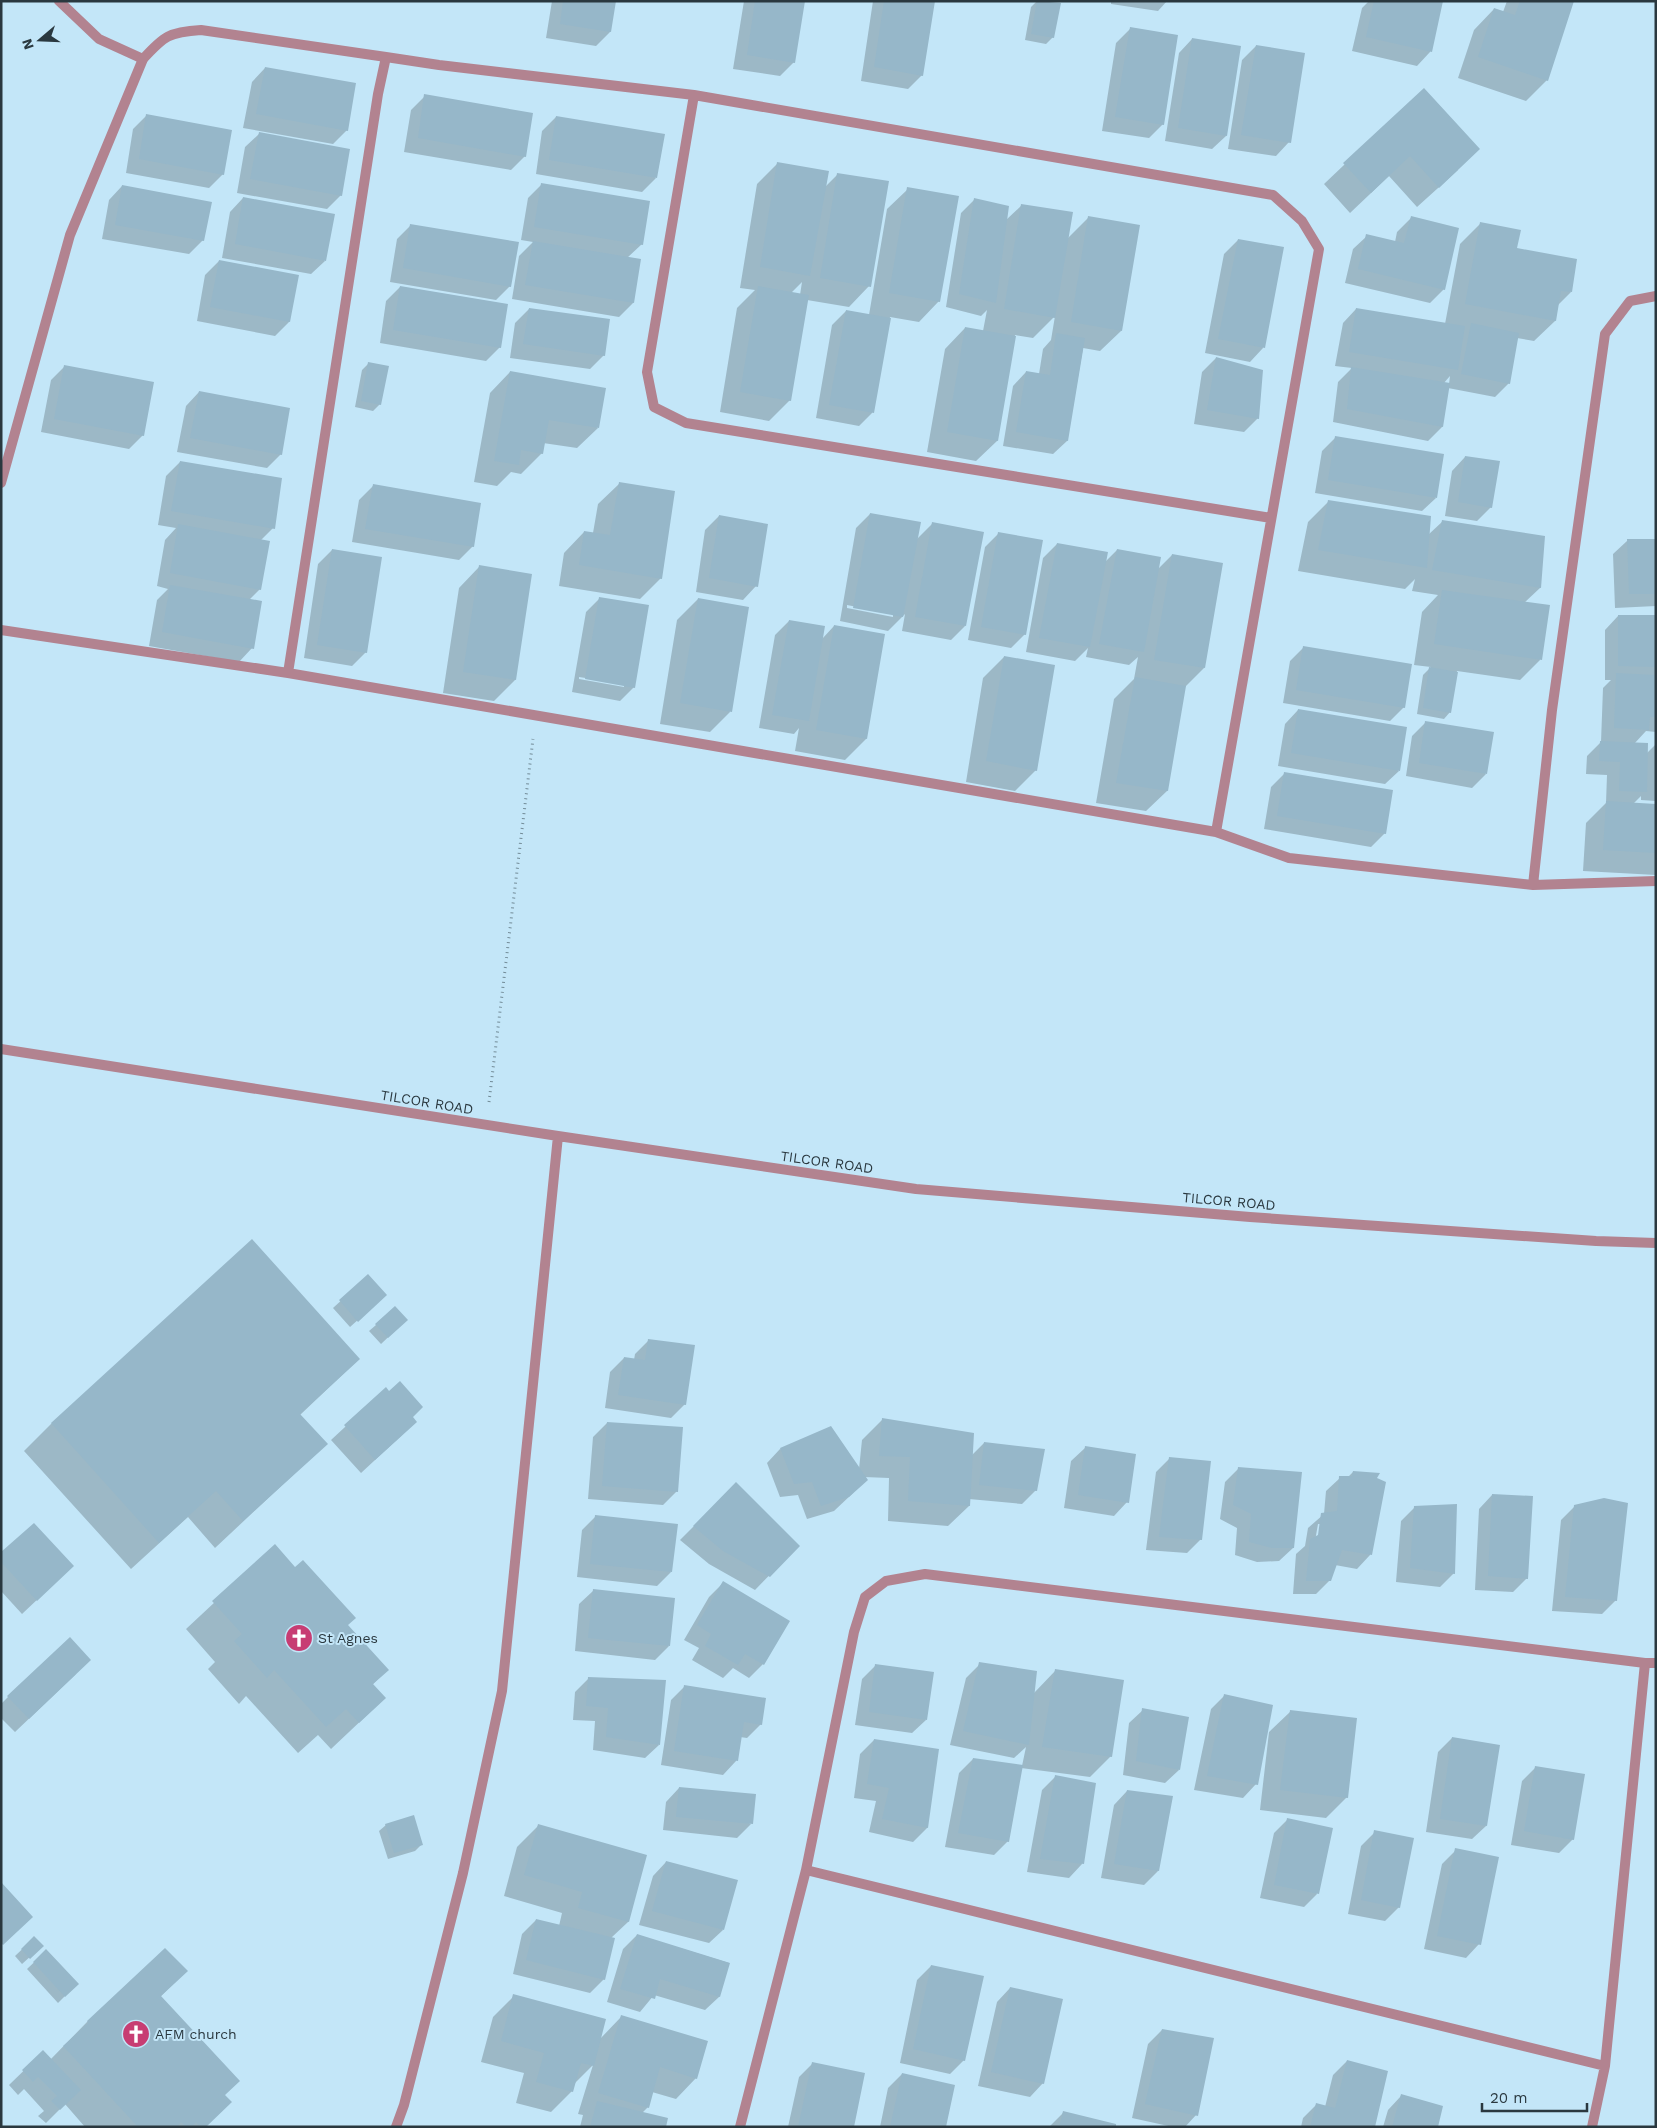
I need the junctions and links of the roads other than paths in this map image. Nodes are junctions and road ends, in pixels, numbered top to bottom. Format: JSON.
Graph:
{"nodes":[{"id":1,"x":59,"y":1,"type":"edge"},
{"id":2,"x":386,"y":57,"type":"junction"},
{"id":3,"x":143,"y":59,"type":"junction"},
{"id":4,"x":694,"y":95,"type":"junction"},
{"id":5,"x":1656,"y":296,"type":"edge"},
{"id":6,"x":1,"y":483,"type":"edge"},
{"id":7,"x":1271,"y":518,"type":"junction"},
{"id":8,"x":1,"y":630,"type":"edge"},
{"id":9,"x":288,"y":673,"type":"junction"},
{"id":10,"x":1216,"y":832,"type":"junction"},
{"id":11,"x":1656,"y":881,"type":"edge"},
{"id":12,"x":1533,"y":885,"type":"junction"},
{"id":13,"x":1,"y":1049,"type":"edge"},
{"id":14,"x":558,"y":1136,"type":"junction"},
{"id":15,"x":1656,"y":1243,"type":"edge"},
{"id":16,"x":1650,"y":1663,"type":"edge"},
{"id":17,"x":806,"y":1870,"type":"junction"},
{"id":18,"x":1605,"y":2066,"type":"junction"},
{"id":19,"x":396,"y":2127,"type":"edge"},
{"id":20,"x":740,"y":2127,"type":"edge"},
{"id":21,"x":1592,"y":2127,"type":"edge"}],
"edges":[{"from":1,"to":3,"type":"street"},
{"from":2,"to":3,"type":"street"},
{"from":2,"to":4,"type":"street"},
{"from":2,"to":9,"type":"street"},
{"from":3,"to":6,"type":"street"},
{"from":4,"to":7,"type":"street"},
{"from":4,"to":7,"type":"street"},
{"from":5,"to":12,"type":"street"},
{"from":7,"to":10,"type":"street"},
{"from":8,"to":9,"type":"street"},
{"from":9,"to":10,"type":"street"},
{"from":10,"to":12,"type":"street"},
{"from":11,"to":12,"type":"street"},
{"from":13,"to":14,"type":"street","name":"TILCOR ROAD"},
{"from":14,"to":15,"type":"street","name":"TILCOR ROAD"},
{"from":14,"to":19,"type":"street"},
{"from":16,"to":17,"type":"street"},
{"from":16,"to":18,"type":"street"},
{"from":17,"to":18,"type":"street"},
{"from":17,"to":20,"type":"street"},
{"from":18,"to":21,"type":"street"}]}
